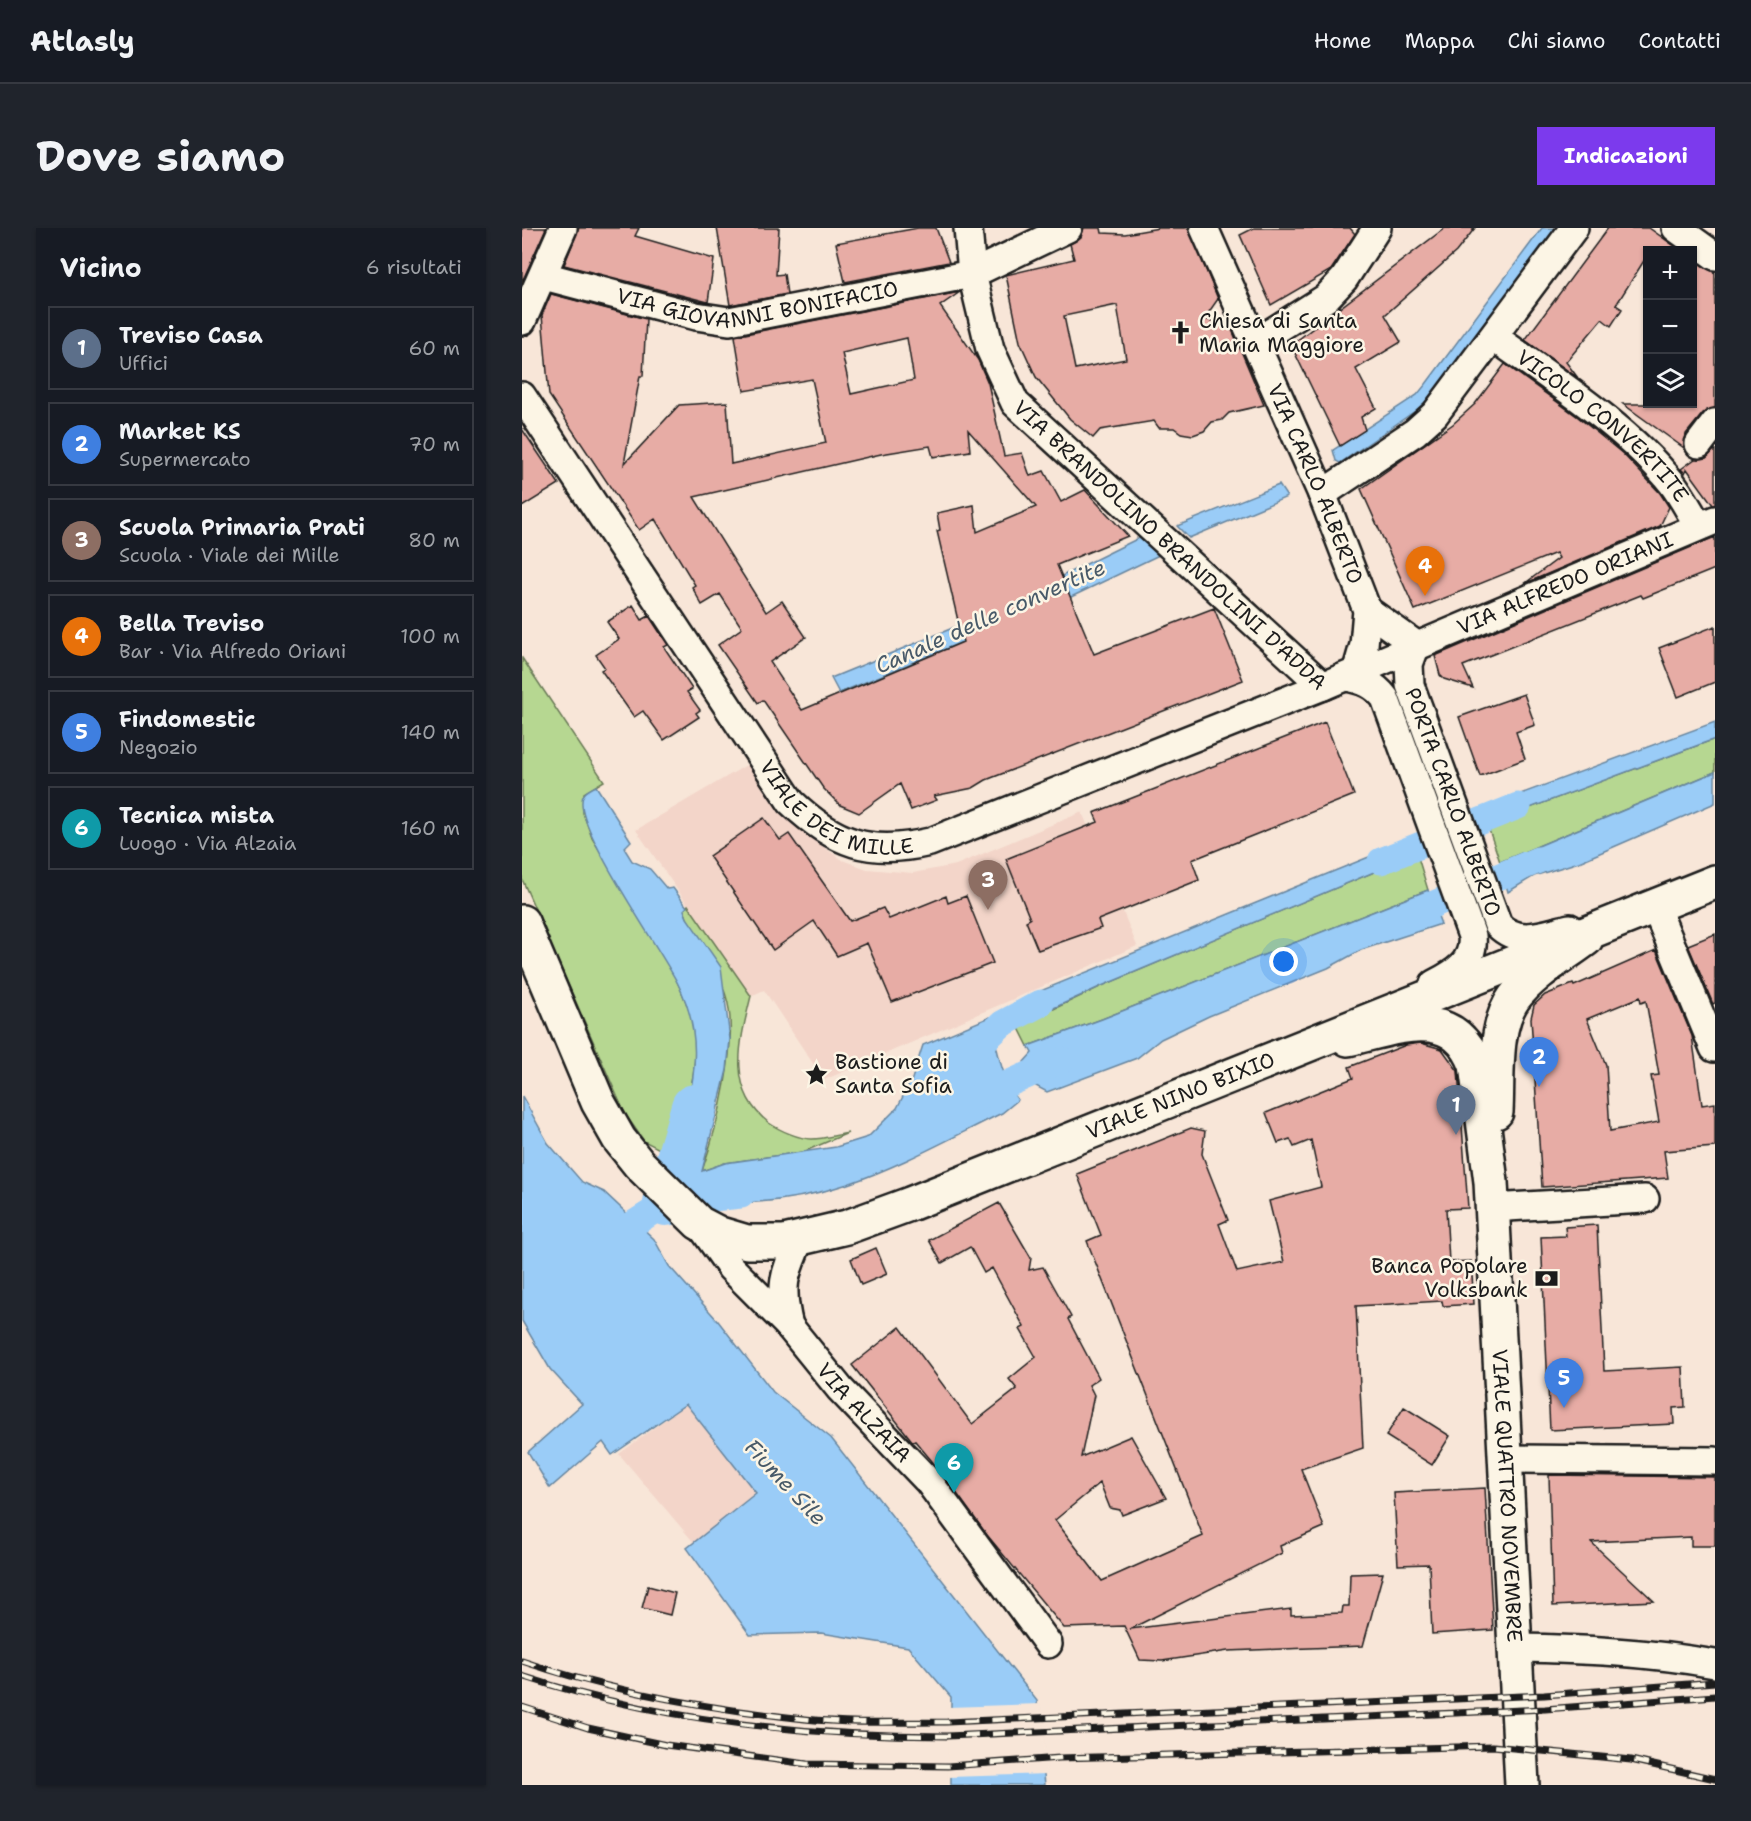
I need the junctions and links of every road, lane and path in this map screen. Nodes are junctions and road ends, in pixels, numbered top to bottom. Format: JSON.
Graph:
{"nodes":[{"id":1,"x":563,"y":228,"type":"edge"},
{"id":2,"x":968,"y":228,"type":"edge"},
{"id":3,"x":1068,"y":228,"type":"edge"},
{"id":4,"x":1204,"y":228,"type":"edge"},
{"id":5,"x":1377,"y":228,"type":"edge"},
{"id":6,"x":1574,"y":228,"type":"edge"},
{"id":7,"x":1676,"y":228,"type":"edge"},
{"id":8,"x":1715,"y":256,"type":"edge"},
{"id":9,"x":972,"y":274,"type":"junction"},
{"id":10,"x":544,"y":276,"type":"junction"},
{"id":11,"x":522,"y":321,"type":"edge"},
{"id":12,"x":1494,"y":337,"type":"junction"},
{"id":13,"x":1256,"y":342,"type":"junction"},
{"id":14,"x":522,"y":396,"type":"edge"},
{"id":15,"x":1715,"y":423,"type":"edge"},
{"id":16,"x":1699,"y":444,"type":"dead end"},
{"id":17,"x":1322,"y":494,"type":"junction"},
{"id":18,"x":1707,"y":523,"type":"edge"},
{"id":19,"x":1367,"y":610,"type":"junction"},
{"id":20,"x":1416,"y":645,"type":"junction"},
{"id":21,"x":1342,"y":678,"type":"junction"},
{"id":22,"x":1715,"y":882,"type":"edge"},
{"id":23,"x":1645,"y":909,"type":"junction"},
{"id":24,"x":522,"y":922,"type":"edge"},
{"id":25,"x":1605,"y":925,"type":"junction"},
{"id":26,"x":1371,"y":1021,"type":"junction"},
{"id":27,"x":1714,"y":1048,"type":"edge"},
{"id":28,"x":1295,"y":1050,"type":"junction"},
{"id":29,"x":1492,"y":1195,"type":"junction"},
{"id":30,"x":1645,"y":1199,"type":"dead end"},
{"id":31,"x":699,"y":1223,"type":"junction"},
{"id":32,"x":800,"y":1238,"type":"junction"},
{"id":33,"x":789,"y":1326,"type":"junction"},
{"id":34,"x":1505,"y":1459,"type":"junction"},
{"id":35,"x":1715,"y":1461,"type":"edge"},
{"id":36,"x":1048,"y":1644,"type":"dead end"},
{"id":37,"x":1514,"y":1648,"type":"junction"},
{"id":38,"x":1715,"y":1664,"type":"edge"},
{"id":39,"x":1522,"y":1785,"type":"edge"}],
"edges":[{"from":1,"to":10,"type":"street"},
{"from":2,"to":9,"type":"street","name":"VIA BRANDOLINO BRANDOLINI D'ADDA"},
{"from":3,"to":9,"type":"street","name":"VIA GIOVANNI BONIFACIO"},
{"from":4,"to":13,"type":"street","name":"VIA CARLO ALBERTO"},
{"from":5,"to":13,"type":"street"},
{"from":6,"to":12,"type":"street"},
{"from":7,"to":8,"type":"street"},
{"from":9,"to":10,"type":"street","name":"VIA GIOVANNI BONIFACIO"},
{"from":9,"to":21,"type":"street","name":"VIA BRANDOLINO BRANDOLINI D'ADDA"},
{"from":10,"to":11,"type":"street"},
{"from":12,"to":17,"type":"street"},
{"from":12,"to":18,"type":"street","name":"VICOLO CONVERTITE"},
{"from":13,"to":17,"type":"street","name":"VIA CARLO ALBERTO"},
{"from":14,"to":21,"type":"street","name":"VIALE DEI MILLE"},
{"from":15,"to":16,"type":"street"},
{"from":17,"to":19,"type":"street","name":"VIA CARLO ALBERTO"},
{"from":18,"to":20,"type":"street","name":"VIA ALFREDO ORIANI"},
{"from":19,"to":20,"type":"street","name":"VIA CARLO ALBERTO"},
{"from":19,"to":21,"type":"street","name":"VIA CARLO ALBERTO"},
{"from":20,"to":21,"type":"street","name":"VIA BRANDOLINO BRANDOLINI D'ADDA"},
{"from":20,"to":23,"type":"street","name":"PORTA CARLO ALBERTO"},
{"from":21,"to":26,"type":"street","name":"PORTA CARLO ALBERTO"},
{"from":22,"to":23,"type":"main road","name":"VIALE NINO BIXIO"},
{"from":23,"to":25,"type":"main road","name":"VIALE NINO BIXIO"},
{"from":23,"to":27,"type":"street"},
{"from":24,"to":31,"type":"main road"},
{"from":25,"to":26,"type":"main road","name":"VIALE NINO BIXIO"},
{"from":25,"to":29,"type":"main road","name":"VIALE QUATTRO NOVEMBRE"},
{"from":26,"to":28,"type":"main road","name":"VIALE NINO BIXIO"},
{"from":28,"to":29,"type":"main road","name":"VIALE QUATTRO NOVEMBRE"},
{"from":28,"to":32,"type":"main road","name":"VIALE NINO BIXIO"},
{"from":29,"to":30,"type":"street"},
{"from":29,"to":34,"type":"main road","name":"VIALE QUATTRO NOVEMBRE"},
{"from":31,"to":32,"type":"main road","name":"VIALE NINO BIXIO"},
{"from":31,"to":33,"type":"street","name":"VIA ALZAIA"},
{"from":32,"to":33,"type":"street","name":"VIA ALZAIA"},
{"from":33,"to":36,"type":"street","name":"VIA ALZAIA"},
{"from":34,"to":35,"type":"street"},
{"from":34,"to":37,"type":"main road","name":"VIALE QUATTRO NOVEMBRE"},
{"from":37,"to":38,"type":"street"},
{"from":37,"to":39,"type":"main road","name":"VIALE QUATTRO NOVEMBRE"}]}
